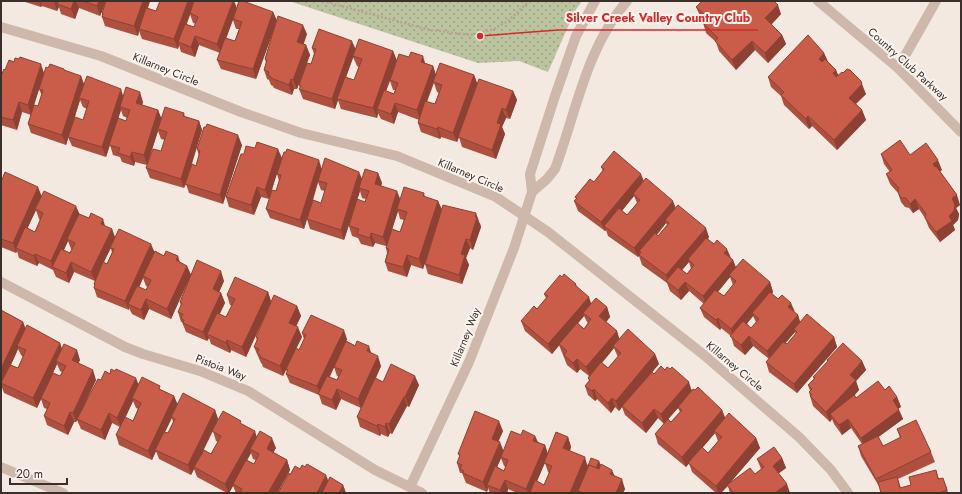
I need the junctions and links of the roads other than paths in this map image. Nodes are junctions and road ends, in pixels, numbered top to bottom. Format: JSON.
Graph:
{"nodes":[{"id":1,"x":595,"y":1,"type":"edge"},
{"id":2,"x":627,"y":1,"type":"edge"},
{"id":3,"x":818,"y":1,"type":"edge"},
{"id":4,"x":936,"y":1,"type":"edge"},
{"id":5,"x":1,"y":26,"type":"edge"},
{"id":6,"x":898,"y":68,"type":"junction"},
{"id":7,"x":961,"y":132,"type":"edge"},
{"id":8,"x":532,"y":192,"type":"junction"},
{"id":9,"x":524,"y":216,"type":"junction"},
{"id":10,"x":1,"y":282,"type":"edge"},
{"id":11,"x":1,"y":468,"type":"edge"},
{"id":12,"x":410,"y":487,"type":"junction"},
{"id":13,"x":63,"y":493,"type":"edge"},
{"id":14,"x":422,"y":493,"type":"edge"},
{"id":15,"x":848,"y":493,"type":"edge"}],
"edges":[{"from":1,"to":8,"type":"street","name":"Killarney Way"},
{"from":2,"to":8,"type":"street"},
{"from":3,"to":6,"type":"street","name":"Country Club Parkway"},
{"from":4,"to":6,"type":"street"},
{"from":5,"to":9,"type":"street","name":"Killarney Circle"},
{"from":6,"to":7,"type":"street","name":"Country Club Parkway"},
{"from":8,"to":9,"type":"street","name":"Killarney Way"},
{"from":9,"to":12,"type":"street","name":"Killarney Way"},
{"from":9,"to":15,"type":"street","name":"Killarney Circle"},
{"from":10,"to":12,"type":"street","name":"Pistoia Way"},
{"from":11,"to":13,"type":"street"},
{"from":12,"to":14,"type":"street","name":"Pistoia Way"}]}
